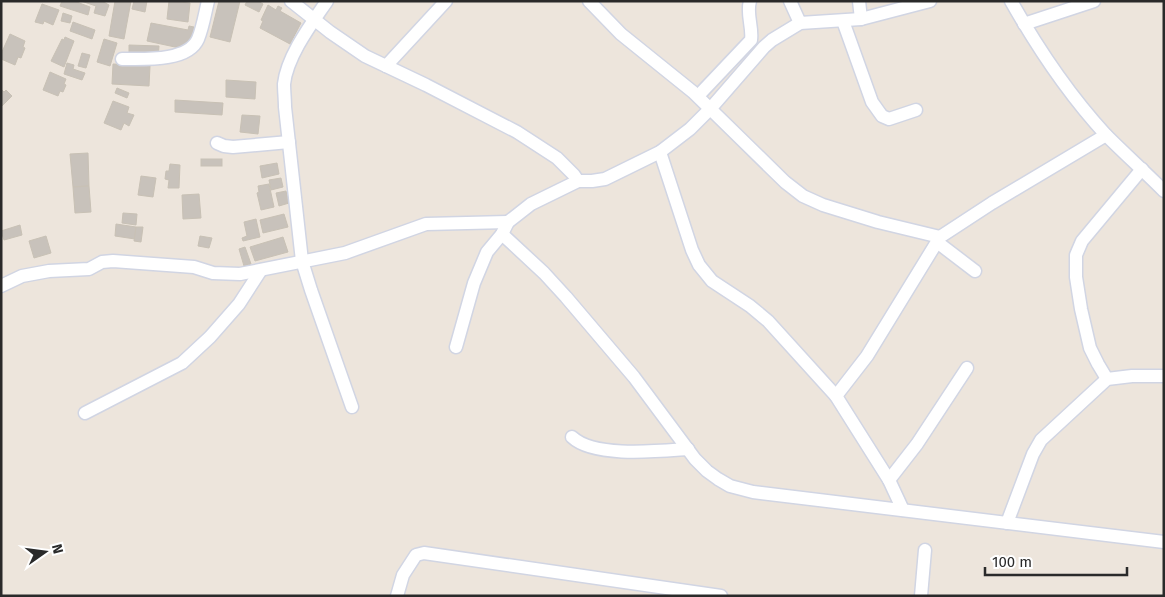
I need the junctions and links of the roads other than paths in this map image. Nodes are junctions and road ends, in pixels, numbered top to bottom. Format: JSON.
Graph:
{"nodes":[{"id":1,"x":208,"y":1,"type":"edge"},
{"id":2,"x":291,"y":1,"type":"edge"},
{"id":3,"x":328,"y":1,"type":"edge"},
{"id":4,"x":446,"y":1,"type":"edge"},
{"id":5,"x":588,"y":1,"type":"edge"},
{"id":6,"x":750,"y":1,"type":"edge"},
{"id":7,"x":790,"y":1,"type":"edge"},
{"id":8,"x":859,"y":1,"type":"edge"},
{"id":9,"x":930,"y":1,"type":"edge"},
{"id":10,"x":1011,"y":1,"type":"edge"},
{"id":11,"x":1094,"y":1,"type":"edge"},
{"id":12,"x":861,"y":19,"type":"junction"},
{"id":13,"x":314,"y":20,"type":"junction"},
{"id":14,"x":843,"y":21,"type":"junction"},
{"id":15,"x":800,"y":23,"type":"junction"},
{"id":16,"x":1024,"y":24,"type":"junction"},
{"id":17,"x":122,"y":60,"type":"dead end"},
{"id":18,"x":386,"y":66,"type":"junction"},
{"id":19,"x":698,"y":96,"type":"junction"},
{"id":20,"x":711,"y":108,"type":"junction"},
{"id":21,"x":916,"y":110,"type":"dead end"},
{"id":22,"x":1106,"y":135,"type":"junction"},
{"id":23,"x":289,"y":142,"type":"junction"},
{"id":24,"x":217,"y":143,"type":"dead end"},
{"id":25,"x":660,"y":152,"type":"junction"},
{"id":26,"x":1142,"y":169,"type":"junction"},
{"id":27,"x":578,"y":181,"type":"junction"},
{"id":28,"x":1164,"y":191,"type":"edge"},
{"id":29,"x":508,"y":222,"type":"junction"},
{"id":30,"x":502,"y":234,"type":"junction"},
{"id":31,"x":939,"y":240,"type":"junction"},
{"id":32,"x":302,"y":261,"type":"junction"},
{"id":33,"x":262,"y":270,"type":"junction"},
{"id":34,"x":975,"y":271,"type":"dead end"},
{"id":35,"x":1,"y":286,"type":"edge"},
{"id":36,"x":456,"y":347,"type":"dead end"},
{"id":37,"x":968,"y":368,"type":"dead end"},
{"id":38,"x":1164,"y":376,"type":"edge"},
{"id":39,"x":1107,"y":379,"type":"junction"},
{"id":40,"x":836,"y":396,"type":"junction"},
{"id":41,"x":352,"y":407,"type":"dead end"},
{"id":42,"x":85,"y":413,"type":"dead end"},
{"id":43,"x":572,"y":437,"type":"dead end"},
{"id":44,"x":688,"y":449,"type":"junction"},
{"id":45,"x":889,"y":480,"type":"junction"},
{"id":46,"x":903,"y":510,"type":"junction"},
{"id":47,"x":1007,"y":523,"type":"junction"},
{"id":48,"x":1164,"y":542,"type":"edge"},
{"id":49,"x":925,"y":550,"type":"dead end"},
{"id":50,"x":397,"y":596,"type":"edge"},
{"id":51,"x":721,"y":596,"type":"edge"},
{"id":52,"x":922,"y":596,"type":"edge"}],
"edges":[{"from":1,"to":17,"type":"street"},
{"from":2,"to":13,"type":"street"},
{"from":3,"to":13,"type":"street"},
{"from":4,"to":18,"type":"street"},
{"from":5,"to":19,"type":"street"},
{"from":6,"to":19,"type":"street"},
{"from":7,"to":15,"type":"street"},
{"from":8,"to":12,"type":"street"},
{"from":9,"to":12,"type":"street"},
{"from":10,"to":16,"type":"street"},
{"from":11,"to":16,"type":"street"},
{"from":12,"to":14,"type":"street"},
{"from":13,"to":18,"type":"street"},
{"from":13,"to":23,"type":"street"},
{"from":14,"to":15,"type":"street"},
{"from":14,"to":21,"type":"street"},
{"from":15,"to":20,"type":"street"},
{"from":16,"to":22,"type":"street"},
{"from":18,"to":27,"type":"street"},
{"from":19,"to":20,"type":"street"},
{"from":20,"to":25,"type":"street"},
{"from":20,"to":31,"type":"street"},
{"from":22,"to":26,"type":"street"},
{"from":22,"to":31,"type":"street"},
{"from":23,"to":24,"type":"street"},
{"from":23,"to":32,"type":"street"},
{"from":25,"to":27,"type":"street"},
{"from":25,"to":40,"type":"street"},
{"from":26,"to":28,"type":"street"},
{"from":26,"to":39,"type":"street"},
{"from":27,"to":29,"type":"street"},
{"from":29,"to":30,"type":"street"},
{"from":29,"to":32,"type":"street"},
{"from":30,"to":36,"type":"street"},
{"from":30,"to":44,"type":"street"},
{"from":31,"to":34,"type":"street"},
{"from":31,"to":40,"type":"street"},
{"from":32,"to":33,"type":"street"},
{"from":32,"to":41,"type":"street"},
{"from":33,"to":35,"type":"street"},
{"from":33,"to":42,"type":"street"},
{"from":37,"to":45,"type":"street"},
{"from":38,"to":39,"type":"street"},
{"from":39,"to":47,"type":"street"},
{"from":40,"to":45,"type":"street"},
{"from":43,"to":44,"type":"street"},
{"from":44,"to":46,"type":"street"},
{"from":45,"to":46,"type":"street"},
{"from":46,"to":47,"type":"street"},
{"from":47,"to":48,"type":"street"},
{"from":49,"to":52,"type":"street"},
{"from":50,"to":51,"type":"street"}]}
